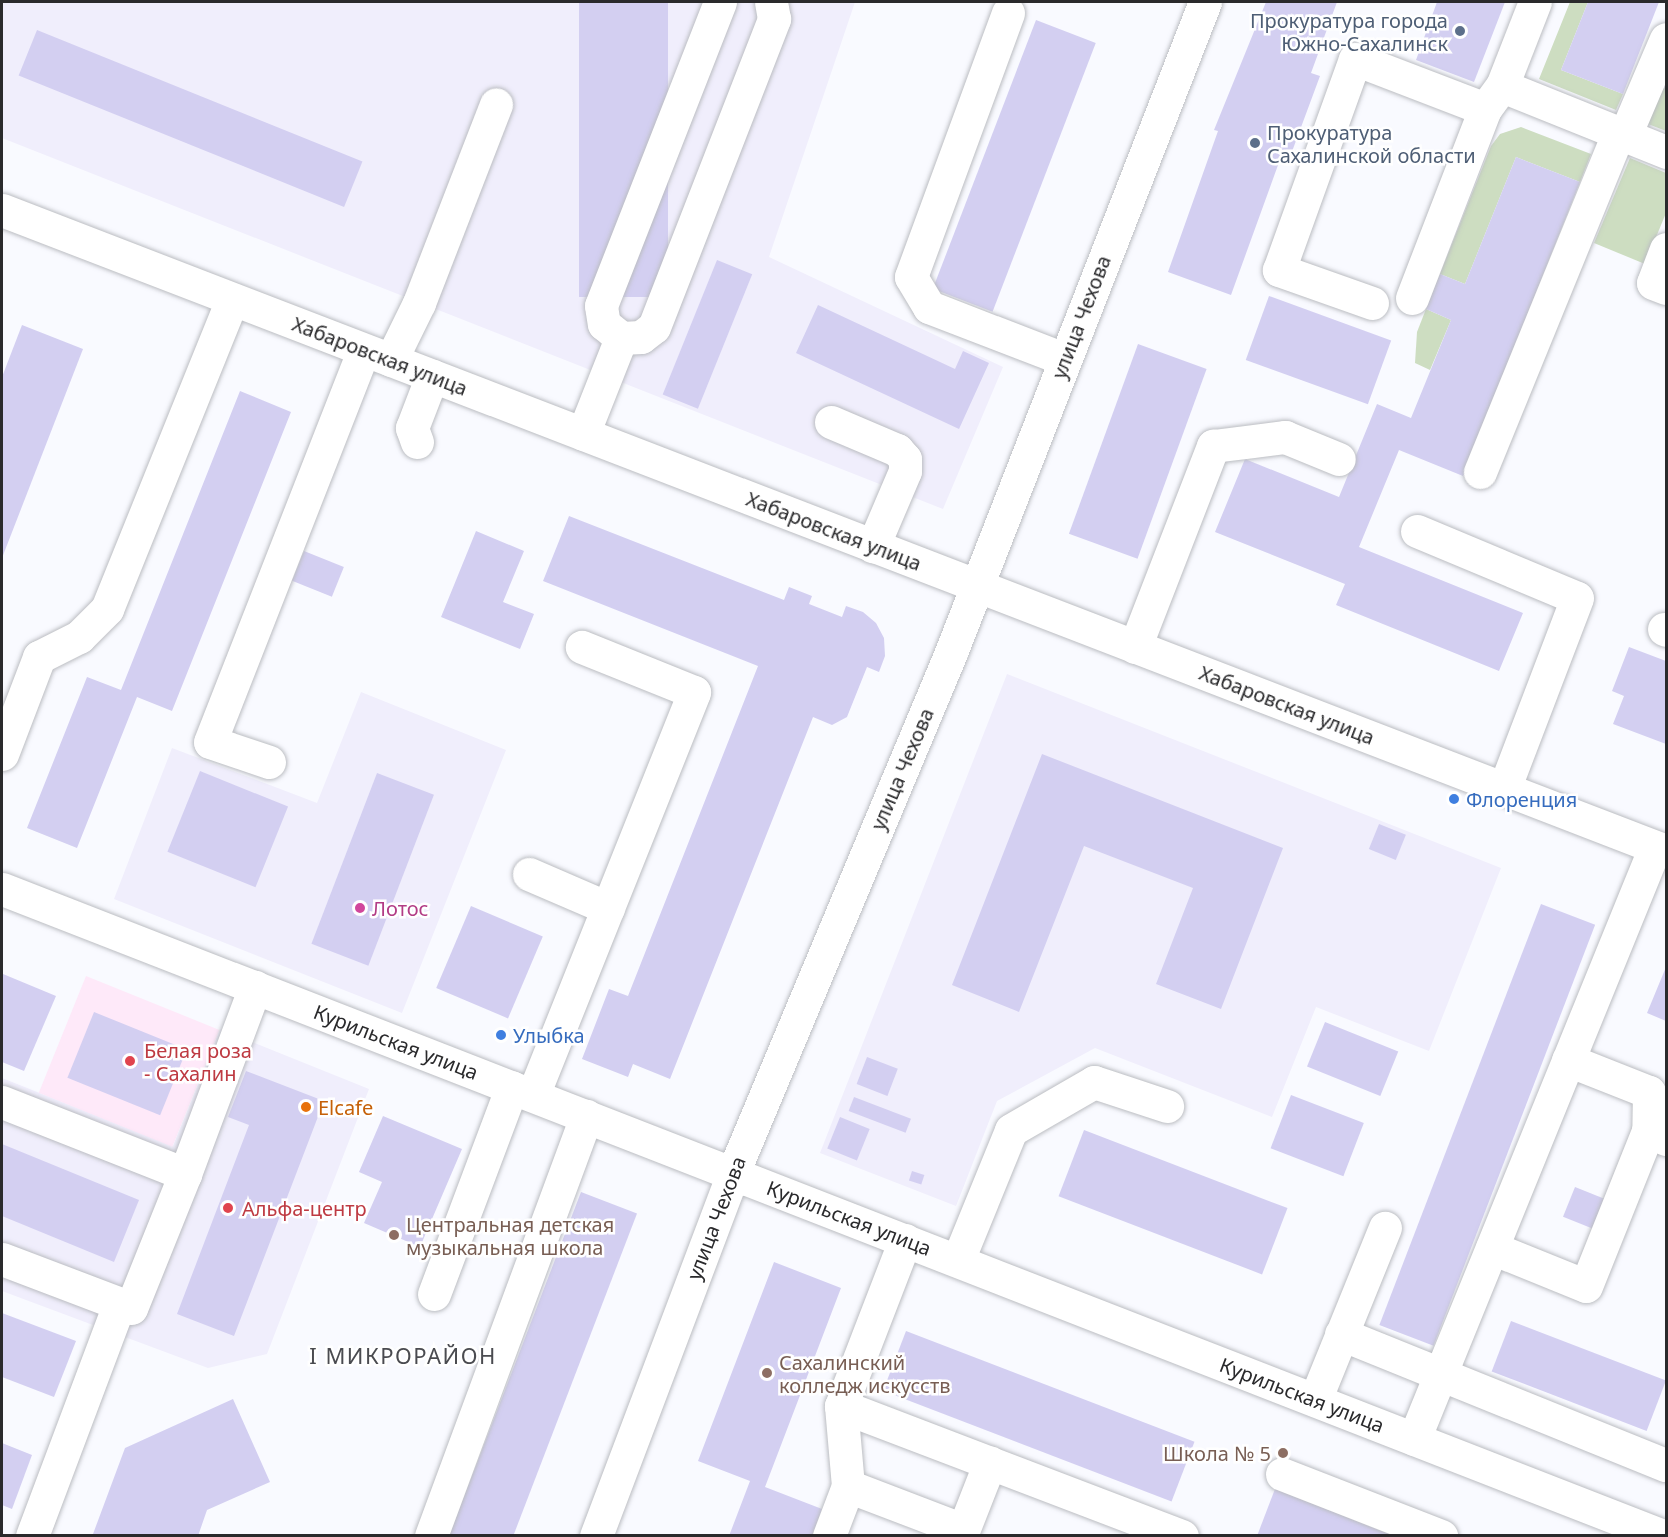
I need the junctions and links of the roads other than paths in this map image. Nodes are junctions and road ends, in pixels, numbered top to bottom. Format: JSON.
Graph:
{"nodes":[{"id":1,"x":720,"y":2,"type":"edge"},
{"id":2,"x":771,"y":2,"type":"edge"},
{"id":3,"x":1205,"y":2,"type":"edge"},
{"id":4,"x":1535,"y":2,"type":"edge"},
{"id":5,"x":1008,"y":13,"type":"dead end"},
{"id":6,"x":1666,"y":39,"type":"edge"},
{"id":7,"x":1493,"y":97,"type":"junction"},
{"id":8,"x":496,"y":104,"type":"dead end"},
{"id":9,"x":1621,"y":134,"type":"junction"},
{"id":10,"x":1666,"y":152,"type":"edge"},
{"id":11,"x":2,"y":210,"type":"edge"},
{"id":12,"x":1666,"y":249,"type":"edge"},
{"id":13,"x":1666,"y":288,"type":"edge"},
{"id":14,"x":1412,"y":298,"type":"dead end"},
{"id":15,"x":232,"y":299,"type":"junction"},
{"id":16,"x":1372,"y":303,"type":"dead end"},
{"id":17,"x":621,"y":338,"type":"junction"},
{"id":18,"x":377,"y":355,"type":"junction"},
{"id":19,"x":1064,"y":359,"type":"junction"},
{"id":20,"x":432,"y":376,"type":"junction"},
{"id":21,"x":831,"y":422,"type":"dead end"},
{"id":22,"x":583,"y":434,"type":"junction"},
{"id":23,"x":417,"y":442,"type":"dead end"},
{"id":24,"x":1339,"y":459,"type":"dead end"},
{"id":25,"x":1480,"y":472,"type":"dead end"},
{"id":26,"x":1417,"y":531,"type":"dead end"},
{"id":27,"x":873,"y":546,"type":"junction"},
{"id":28,"x":978,"y":586,"type":"junction"},
{"id":29,"x":582,"y":647,"type":"dead end"},
{"id":30,"x":1135,"y":647,"type":"junction"},
{"id":31,"x":2,"y":754,"type":"edge"},
{"id":32,"x":269,"y":762,"type":"dead end"},
{"id":33,"x":1504,"y":789,"type":"junction"},
{"id":34,"x":1661,"y":849,"type":"edge"},
{"id":35,"x":528,"y":874,"type":"dead end"},
{"id":36,"x":2,"y":889,"type":"edge"},
{"id":37,"x":608,"y":908,"type":"junction"},
{"id":38,"x":255,"y":987,"type":"junction"},
{"id":39,"x":1568,"y":1060,"type":"junction"},
{"id":40,"x":522,"y":1091,"type":"junction"},
{"id":41,"x":2,"y":1101,"type":"edge"},
{"id":42,"x":1167,"y":1106,"type":"dead end"},
{"id":43,"x":586,"y":1116,"type":"junction"},
{"id":44,"x":1657,"y":1135,"type":"edge"},
{"id":45,"x":733,"y":1173,"type":"junction"},
{"id":46,"x":184,"y":1174,"type":"junction"},
{"id":47,"x":1385,"y":1228,"type":"dead end"},
{"id":48,"x":905,"y":1240,"type":"junction"},
{"id":49,"x":1492,"y":1248,"type":"junction"},
{"id":50,"x":2,"y":1259,"type":"edge"},
{"id":51,"x":957,"y":1260,"type":"junction"},
{"id":52,"x":434,"y":1294,"type":"dead end"},
{"id":53,"x":119,"y":1304,"type":"junction"},
{"id":54,"x":1341,"y":1334,"type":"junction"},
{"id":55,"x":1440,"y":1376,"type":"junction"},
{"id":56,"x":1315,"y":1400,"type":"junction"},
{"id":57,"x":842,"y":1406,"type":"junction"},
{"id":58,"x":1414,"y":1439,"type":"junction"},
{"id":59,"x":990,"y":1462,"type":"junction"},
{"id":60,"x":1666,"y":1465,"type":"edge"},
{"id":61,"x":1282,"y":1474,"type":"dead end"},
{"id":62,"x":848,"y":1486,"type":"junction"},
{"id":63,"x":962,"y":1533,"type":"edge"},
{"id":64,"x":32,"y":1536,"type":"edge"},
{"id":65,"x":431,"y":1536,"type":"edge"},
{"id":66,"x":596,"y":1536,"type":"edge"},
{"id":67,"x":829,"y":1536,"type":"edge"},
{"id":68,"x":1182,"y":1536,"type":"edge"},
{"id":69,"x":1441,"y":1536,"type":"edge"},
{"id":70,"x":1663,"y":1536,"type":"edge"}],
"edges":[{"from":1,"to":17,"type":"street"},
{"from":2,"to":17,"type":"street"},
{"from":3,"to":19,"type":"street","name":"улица Чехова"},
{"from":4,"to":7,"type":"street"},
{"from":5,"to":19,"type":"street"},
{"from":6,"to":9,"type":"street"},
{"from":7,"to":9,"type":"street"},
{"from":7,"to":14,"type":"street"},
{"from":7,"to":16,"type":"street"},
{"from":8,"to":18,"type":"street"},
{"from":9,"to":10,"type":"street"},
{"from":9,"to":25,"type":"street"},
{"from":11,"to":15,"type":"street","name":"Хабаровская улица"},
{"from":12,"to":13,"type":"street"},
{"from":15,"to":18,"type":"street","name":"Хабаровская улица"},
{"from":15,"to":31,"type":"street"},
{"from":17,"to":22,"type":"street"},
{"from":18,"to":20,"type":"street","name":"Хабаровская улица"},
{"from":18,"to":32,"type":"street"},
{"from":19,"to":28,"type":"street","name":"улица Чехова"},
{"from":20,"to":22,"type":"street","name":"Хабаровская улица"},
{"from":20,"to":23,"type":"street"},
{"from":21,"to":27,"type":"street"},
{"from":22,"to":27,"type":"street","name":"Хабаровская улица"},
{"from":24,"to":30,"type":"street"},
{"from":26,"to":33,"type":"street"},
{"from":27,"to":28,"type":"street","name":"Хабаровская улица"},
{"from":28,"to":30,"type":"street","name":"Хабаровская улица"},
{"from":28,"to":45,"type":"street","name":"улица Чехова"},
{"from":29,"to":37,"type":"street"},
{"from":30,"to":33,"type":"street","name":"Хабаровская улица"},
{"from":33,"to":34,"type":"street","name":"Хабаровская улица"},
{"from":34,"to":39,"type":"street"},
{"from":35,"to":37,"type":"street"},
{"from":36,"to":38,"type":"street","name":"Курильская улица"},
{"from":37,"to":40,"type":"street"},
{"from":38,"to":40,"type":"street","name":"Курильская улица"},
{"from":38,"to":46,"type":"street"},
{"from":39,"to":44,"type":"street"},
{"from":39,"to":49,"type":"street"},
{"from":40,"to":43,"type":"street","name":"Курильская улица"},
{"from":40,"to":52,"type":"street"},
{"from":41,"to":46,"type":"street"},
{"from":42,"to":51,"type":"street"},
{"from":43,"to":45,"type":"street","name":"Курильская улица"},
{"from":43,"to":65,"type":"street"},
{"from":44,"to":49,"type":"street"},
{"from":45,"to":48,"type":"street","name":"Курильская улица"},
{"from":45,"to":66,"type":"street","name":"улица Чехова"},
{"from":46,"to":53,"type":"street"},
{"from":47,"to":54,"type":"street"},
{"from":48,"to":51,"type":"street","name":"Курильская улица"},
{"from":48,"to":57,"type":"street"},
{"from":49,"to":55,"type":"street"},
{"from":50,"to":53,"type":"street"},
{"from":51,"to":56,"type":"street","name":"Курильская улица"},
{"from":53,"to":64,"type":"street"},
{"from":54,"to":55,"type":"street"},
{"from":54,"to":56,"type":"street"},
{"from":55,"to":58,"type":"street"},
{"from":55,"to":60,"type":"street"},
{"from":56,"to":58,"type":"street","name":"Курильская улица"},
{"from":57,"to":59,"type":"street"},
{"from":57,"to":62,"type":"street"},
{"from":58,"to":70,"type":"street","name":"Курильская улица"},
{"from":59,"to":63,"type":"street"},
{"from":59,"to":68,"type":"street"},
{"from":61,"to":69,"type":"street"},
{"from":62,"to":63,"type":"street"},
{"from":62,"to":67,"type":"street"}]}
